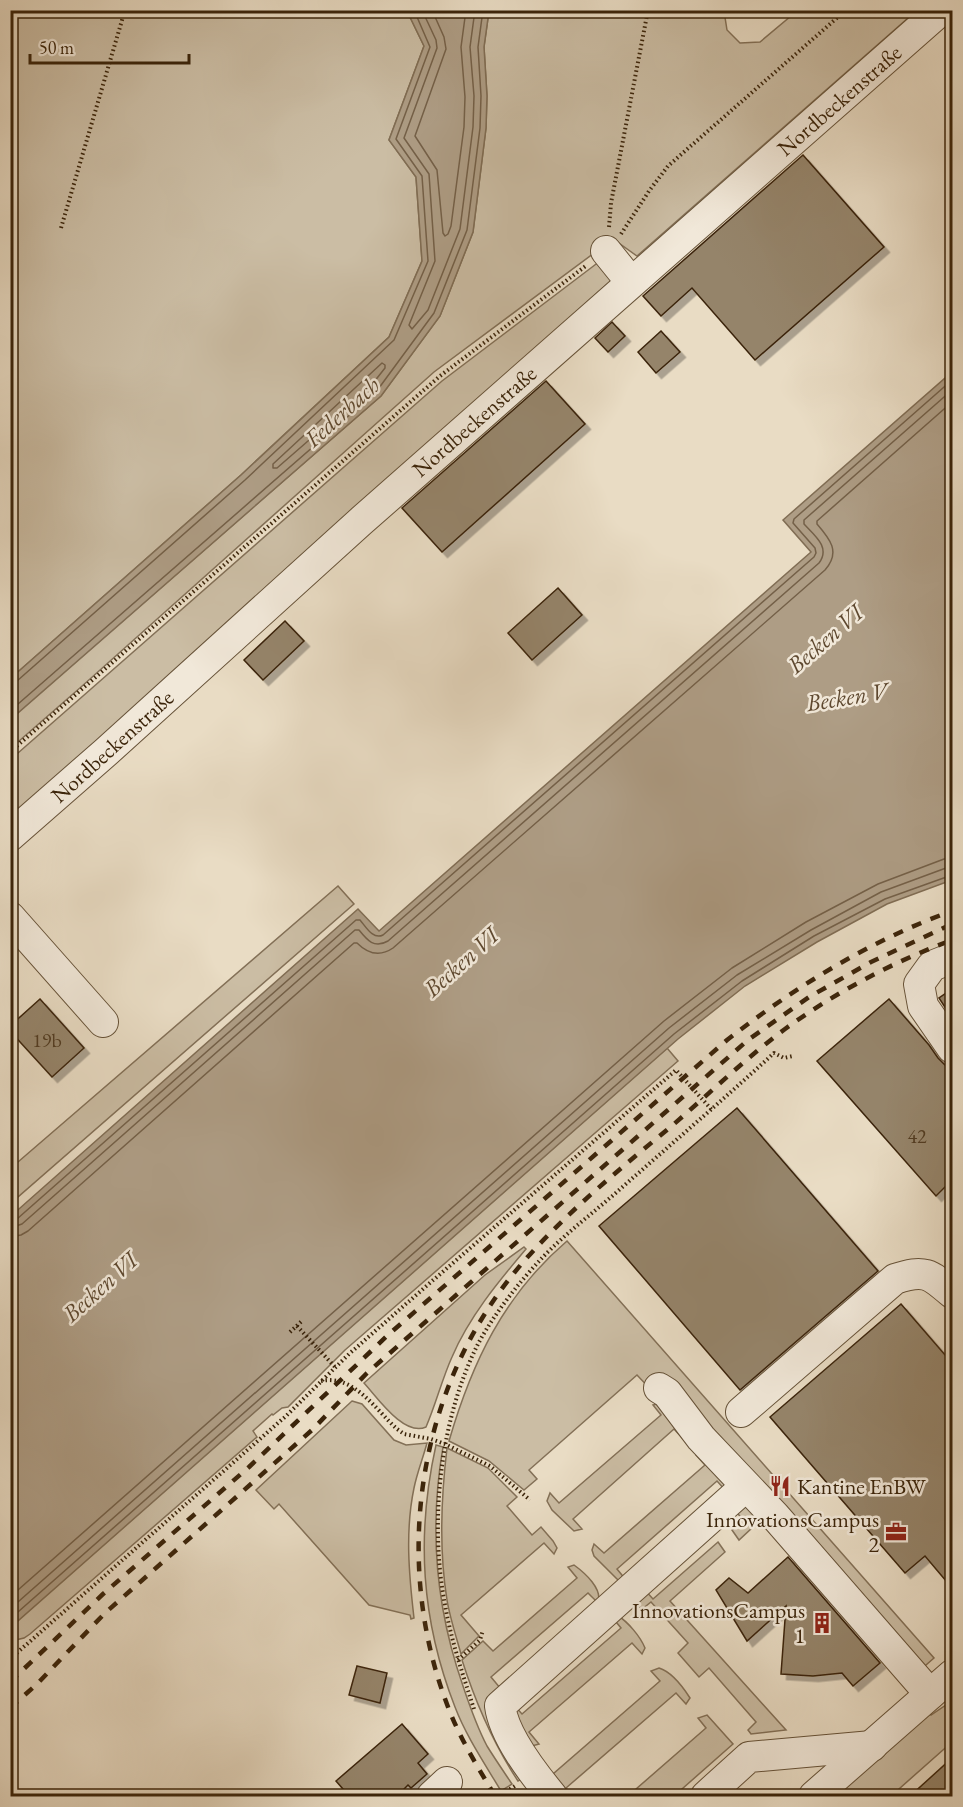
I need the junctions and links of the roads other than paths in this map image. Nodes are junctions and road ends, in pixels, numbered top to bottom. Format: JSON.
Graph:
{"nodes":[{"id":1,"x":941,"y":10,"type":"edge"},
{"id":2,"x":606,"y":251,"type":"road end"},
{"id":3,"x":631,"y":282,"type":"junction"},
{"id":4,"x":10,"y":836,"type":"edge"},
{"id":5,"x":10,"y":917,"type":"edge"},
{"id":6,"x":952,"y":958,"type":"edge"},
{"id":7,"x":103,"y":1022,"type":"dead end"},
{"id":8,"x":952,"y":1048,"type":"edge"},
{"id":9,"x":952,"y":1293,"type":"edge"},
{"id":10,"x":658,"y":1388,"type":"dead end"},
{"id":11,"x":741,"y":1412,"type":"dead end"},
{"id":12,"x":745,"y":1487,"type":"junction"},
{"id":13,"x":952,"y":1675,"type":"edge"},
{"id":14,"x":930,"y":1694,"type":"junction"},
{"id":15,"x":872,"y":1746,"type":"junction"},
{"id":16,"x":552,"y":1797,"type":"edge"},
{"id":17,"x":706,"y":1797,"type":"edge"},
{"id":18,"x":814,"y":1797,"type":"edge"}],
"edges":[{"from":1,"to":3,"type":"street","name":"Nordbeckenstraße"},
{"from":2,"to":3,"type":"street"},
{"from":3,"to":4,"type":"street","name":"Nordbeckenstraße"},
{"from":5,"to":7,"type":"street"},
{"from":6,"to":8,"type":"street"},
{"from":9,"to":11,"type":"street"},
{"from":10,"to":12,"type":"street"},
{"from":12,"to":14,"type":"street"},
{"from":12,"to":16,"type":"street"},
{"from":13,"to":14,"type":"street"},
{"from":14,"to":15,"type":"street"},
{"from":15,"to":17,"type":"street"},
{"from":15,"to":18,"type":"street"}]}
